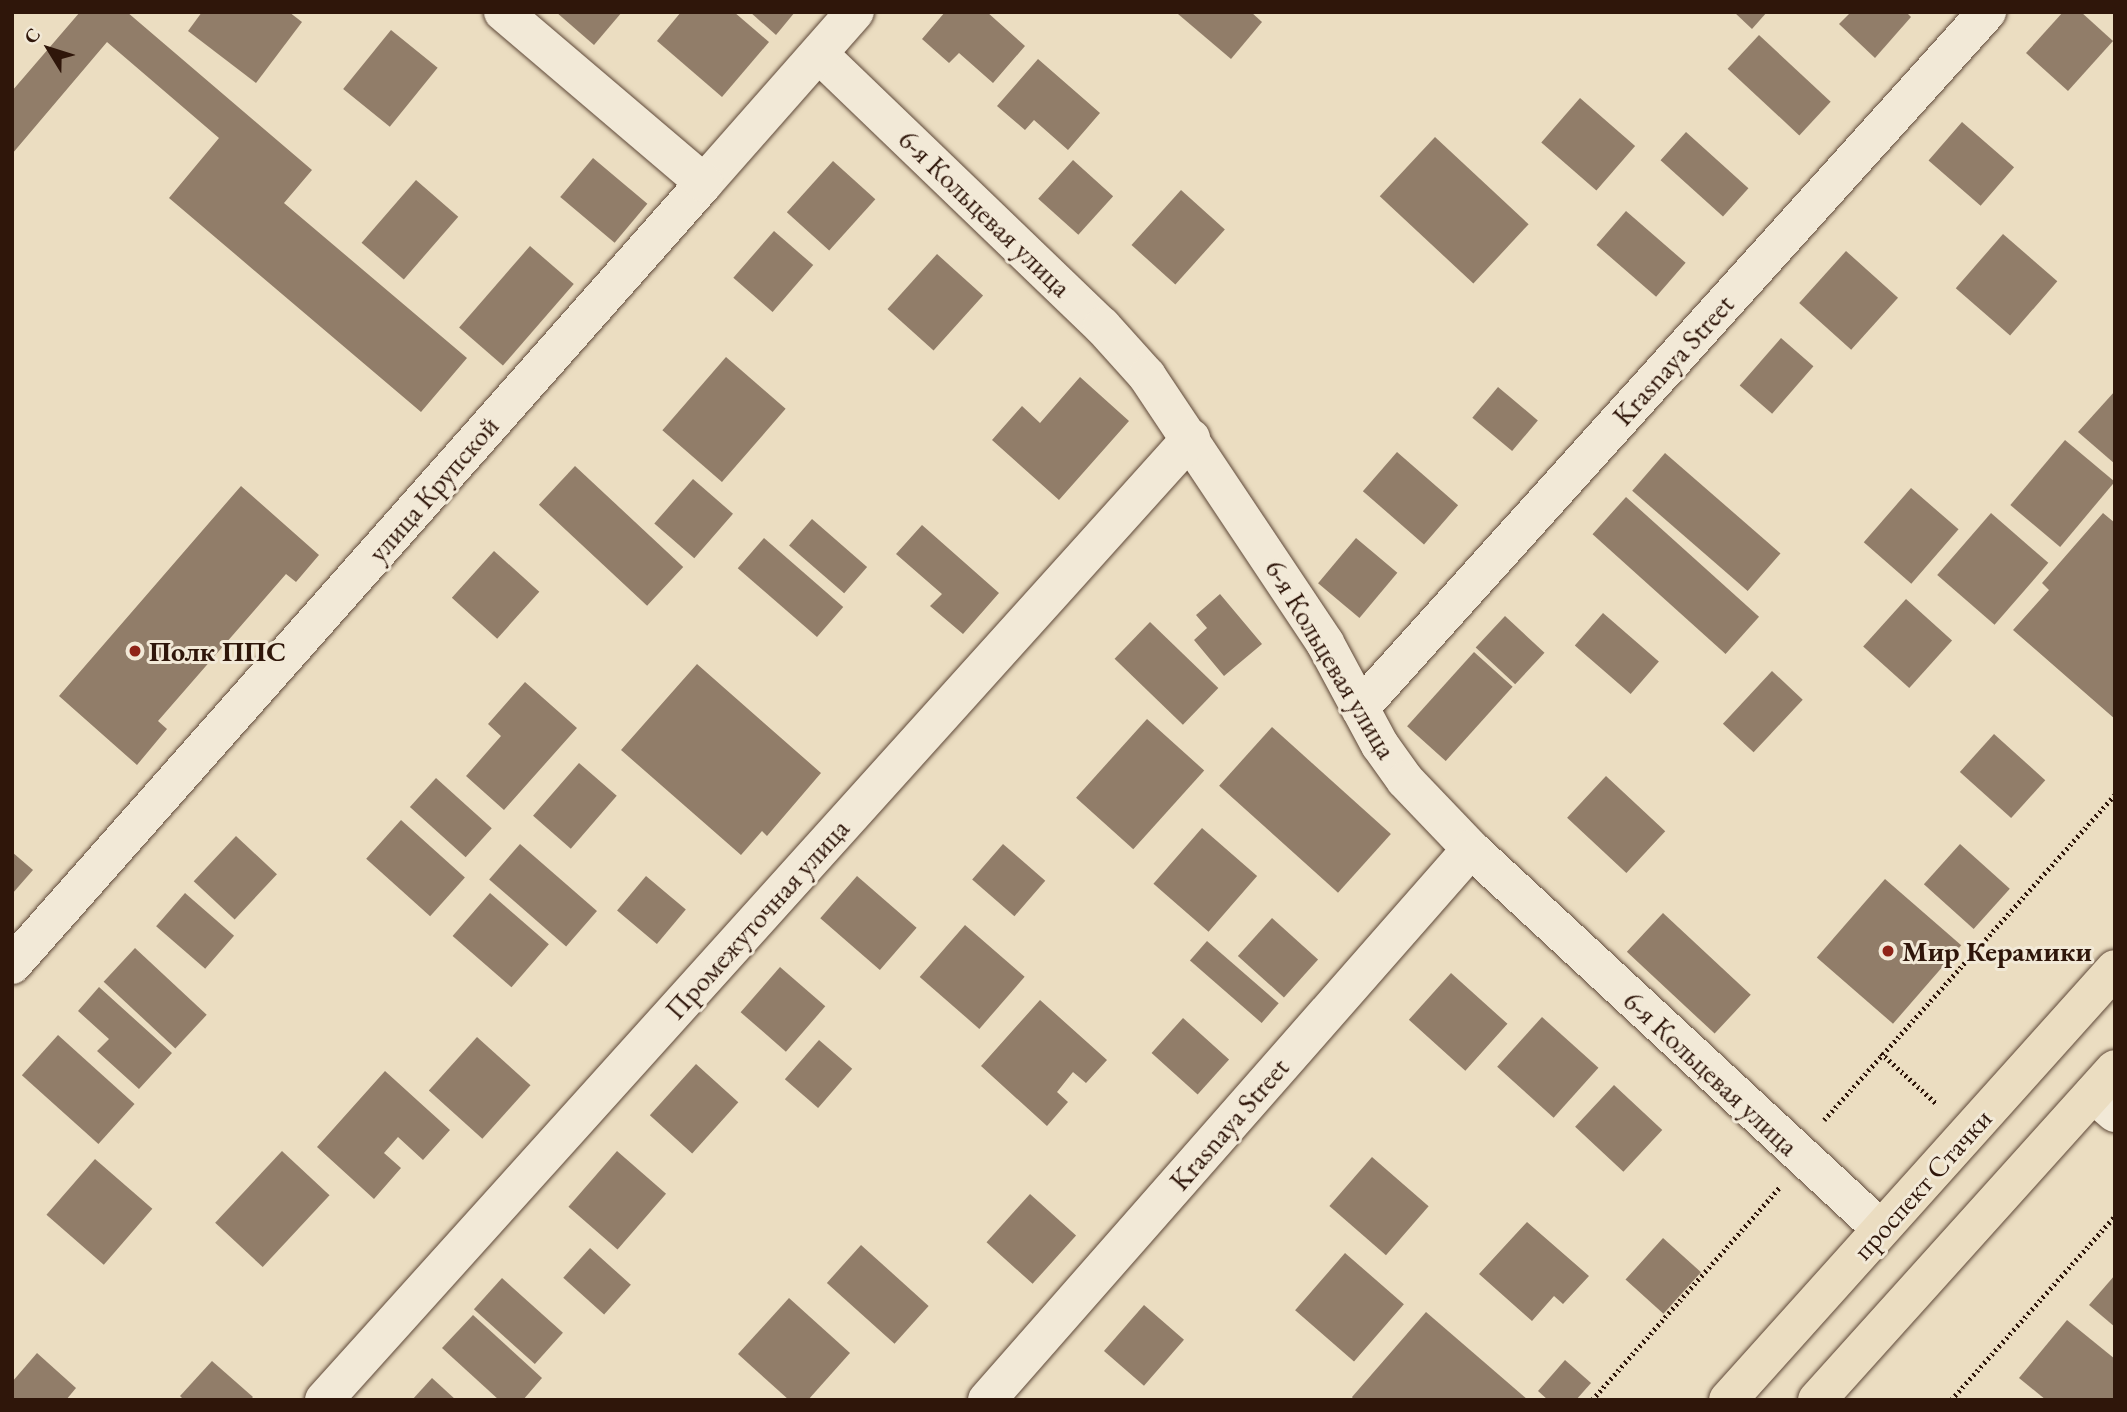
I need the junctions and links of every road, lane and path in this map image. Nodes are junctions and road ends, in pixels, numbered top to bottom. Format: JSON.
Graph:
{"nodes":[{"id":1,"x":503,"y":12,"type":"edge"},
{"id":2,"x":855,"y":12,"type":"edge"},
{"id":3,"x":1987,"y":12,"type":"edge"},
{"id":4,"x":819,"y":54,"type":"junction"},
{"id":5,"x":704,"y":183,"type":"junction"},
{"id":6,"x":1191,"y":438,"type":"junction"},
{"id":7,"x":1360,"y":708,"type":"junction"},
{"id":8,"x":2115,"y":794,"type":"edge"},
{"id":9,"x":1471,"y":849,"type":"junction"},
{"id":10,"x":12,"y":965,"type":"edge"},
{"id":11,"x":2115,"y":969,"type":"edge"},
{"id":12,"x":2108,"y":1092,"type":"edge"},
{"id":13,"x":1800,"y":1156,"type":"junction"},
{"id":14,"x":2115,"y":1216,"type":"edge"},
{"id":15,"x":1881,"y":1229,"type":"junction"},
{"id":16,"x":324,"y":1400,"type":"edge"},
{"id":17,"x":987,"y":1400,"type":"edge"},
{"id":18,"x":1592,"y":1400,"type":"edge"},
{"id":19,"x":1728,"y":1400,"type":"edge"},
{"id":20,"x":1817,"y":1400,"type":"edge"},
{"id":21,"x":1951,"y":1400,"type":"edge"}],
"edges":[{"from":1,"to":5,"type":"street"},
{"from":2,"to":4,"type":"street","name":"улица Крупской"},
{"from":3,"to":7,"type":"street","name":"Krasnaya Street"},
{"from":4,"to":5,"type":"street","name":"улица Крупской"},
{"from":4,"to":6,"type":"street","name":"6-я Кольцевая улица"},
{"from":5,"to":10,"type":"street","name":"улица Крупской"},
{"from":6,"to":7,"type":"street","name":"6-я Кольцевая улица"},
{"from":6,"to":16,"type":"street","name":"Промежуточная улица"},
{"from":7,"to":9,"type":"street","name":"6-я Кольцевая улица"},
{"from":8,"to":13,"type":"path"},
{"from":9,"to":13,"type":"street","name":"6-я Кольцевая улица"},
{"from":9,"to":17,"type":"street","name":"Krasnaya Street"},
{"from":11,"to":15,"type":"main road","name":"проспект Стачки"},
{"from":12,"to":20,"type":"main road"},
{"from":13,"to":15,"type":"street","name":"6-я Кольцевая улица"},
{"from":13,"to":18,"type":"path"},
{"from":14,"to":21,"type":"path"},
{"from":15,"to":19,"type":"main road","name":"проспект Стачки"}]}
